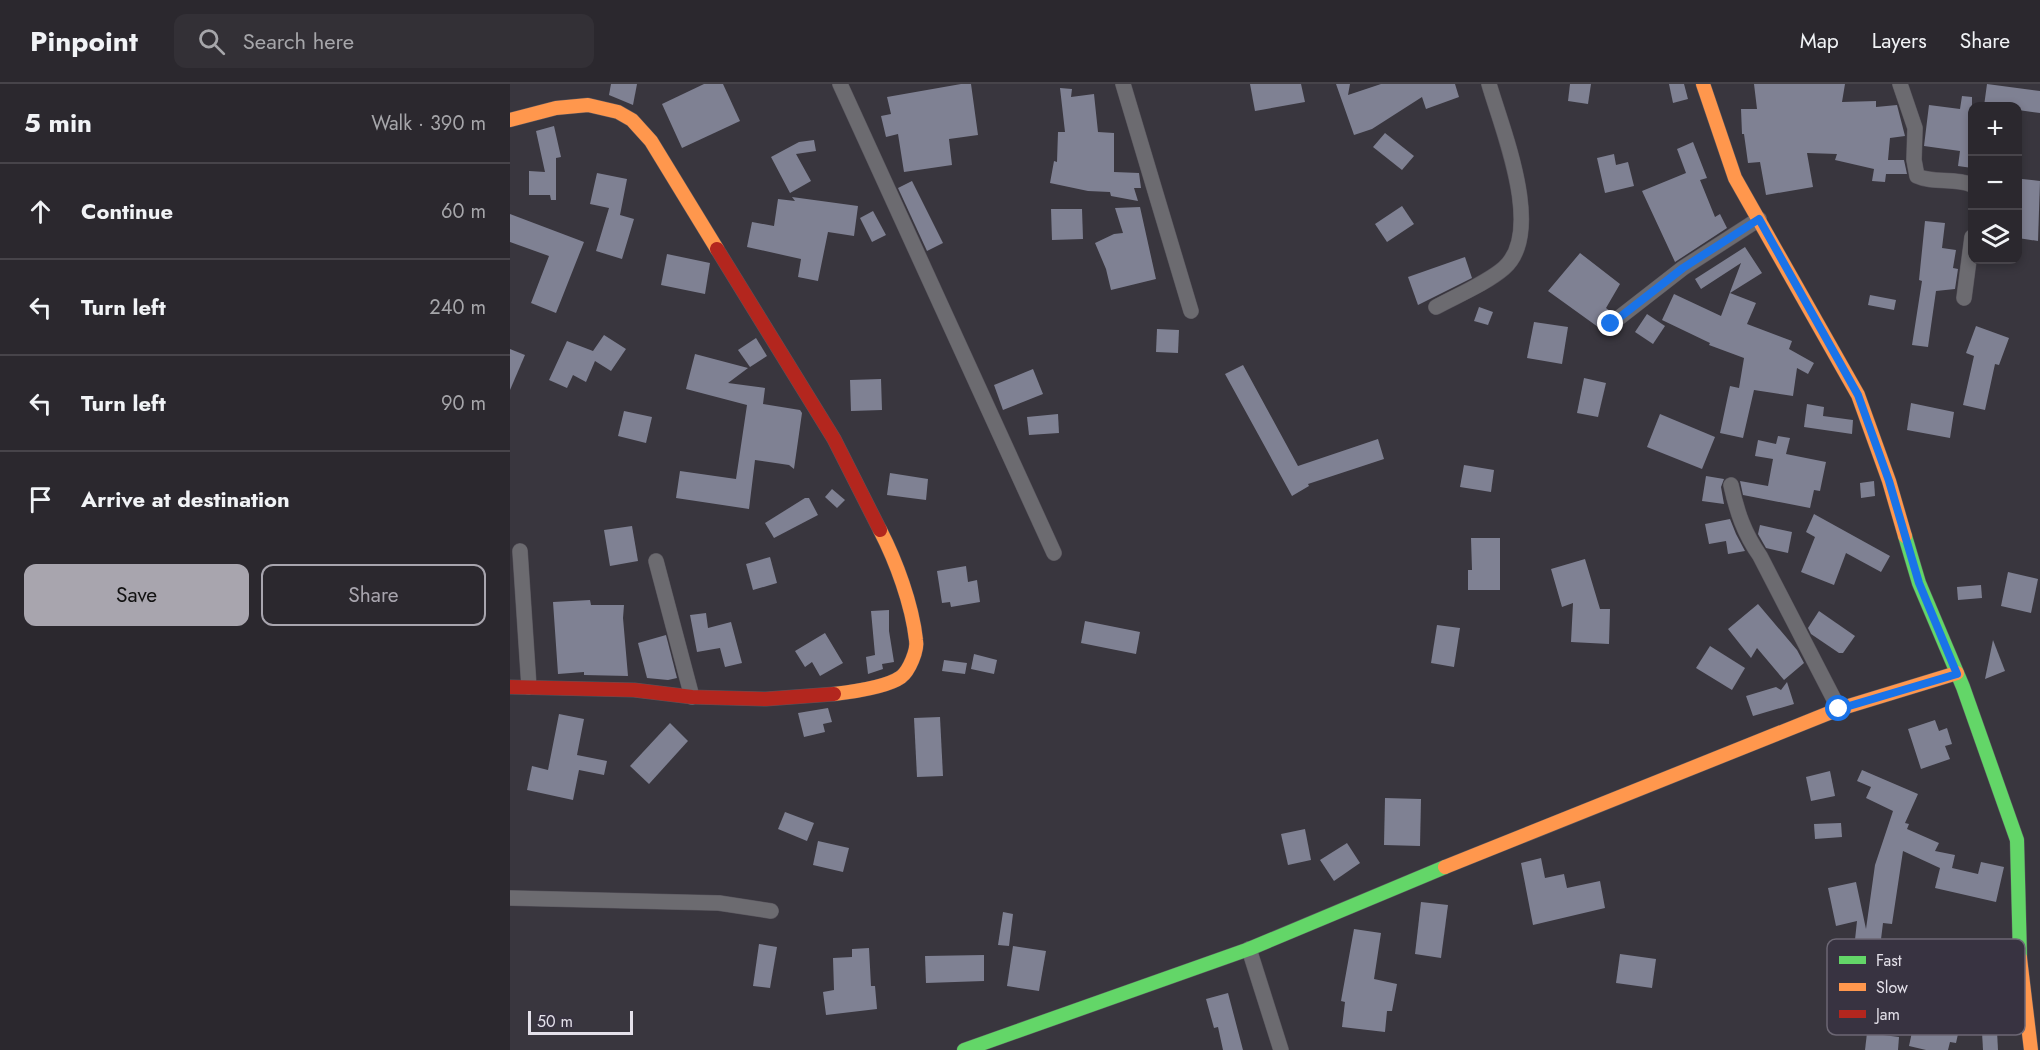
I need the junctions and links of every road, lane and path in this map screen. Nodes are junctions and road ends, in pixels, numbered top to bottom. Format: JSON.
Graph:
{"nodes":[{"id":1,"x":840,"y":84,"type":"edge"},
{"id":2,"x":1123,"y":84,"type":"edge"},
{"id":3,"x":1489,"y":84,"type":"edge"},
{"id":4,"x":1703,"y":84,"type":"edge"},
{"id":5,"x":1900,"y":84,"type":"edge"},
{"id":6,"x":510,"y":120,"type":"edge"},
{"id":7,"x":1968,"y":183,"type":"edge"},
{"id":8,"x":1759,"y":219,"type":"junction"},
{"id":9,"x":1968,"y":264,"type":"edge"},
{"id":10,"x":1964,"y":298,"type":"dead end"},
{"id":11,"x":1436,"y":307,"type":"dead end"},
{"id":12,"x":1191,"y":311,"type":"dead end"},
{"id":13,"x":1611,"y":324,"type":"dead end"},
{"id":14,"x":1731,"y":485,"type":"dead end"},
{"id":15,"x":520,"y":551,"type":"dead end"},
{"id":16,"x":1054,"y":553,"type":"dead end"},
{"id":17,"x":656,"y":561,"type":"dead end"},
{"id":18,"x":1957,"y":674,"type":"junction"},
{"id":19,"x":510,"y":687,"type":"edge"},
{"id":20,"x":529,"y":687,"type":"junction"},
{"id":21,"x":692,"y":697,"type":"junction"},
{"id":22,"x":1839,"y":709,"type":"junction"},
{"id":23,"x":510,"y":898,"type":"edge"},
{"id":24,"x":771,"y":911,"type":"dead end"},
{"id":25,"x":2020,"y":939,"type":"edge"},
{"id":26,"x":1249,"y":949,"type":"junction"},
{"id":27,"x":2025,"y":1006,"type":"edge"},
{"id":28,"x":964,"y":1050,"type":"edge"},
{"id":29,"x":1281,"y":1050,"type":"edge"},
{"id":30,"x":2031,"y":1050,"type":"edge"}],
"edges":[{"from":1,"to":16,"type":"street"},
{"from":2,"to":12,"type":"street"},
{"from":3,"to":11,"type":"street"},
{"from":4,"to":8,"type":"street"},
{"from":5,"to":7,"type":"street"},
{"from":6,"to":21,"type":"street"},
{"from":8,"to":13,"type":"street"},
{"from":8,"to":18,"type":"street"},
{"from":9,"to":10,"type":"street"},
{"from":14,"to":22,"type":"street"},
{"from":15,"to":20,"type":"street"},
{"from":17,"to":21,"type":"street"},
{"from":18,"to":22,"type":"street"},
{"from":18,"to":25,"type":"street"},
{"from":19,"to":20,"type":"street"},
{"from":20,"to":21,"type":"street"},
{"from":22,"to":26,"type":"street"},
{"from":23,"to":24,"type":"street"},
{"from":26,"to":28,"type":"street"},
{"from":26,"to":29,"type":"street"},
{"from":27,"to":30,"type":"street"}]}
